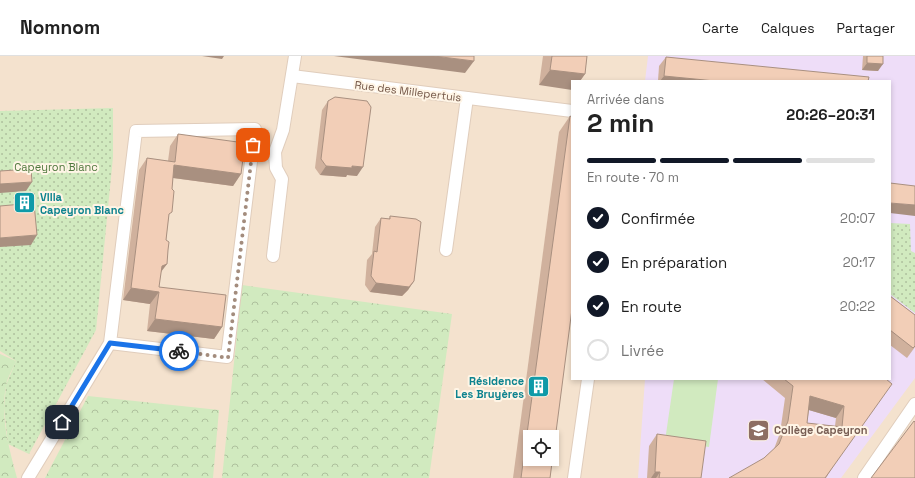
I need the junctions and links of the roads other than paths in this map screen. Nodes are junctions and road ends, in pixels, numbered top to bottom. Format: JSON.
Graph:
{"nodes":[{"id":1,"x":294,"y":56,"type":"edge"},
{"id":2,"x":292,"y":76,"type":"junction"},
{"id":3,"x":467,"y":98,"type":"junction"},
{"id":4,"x":571,"y":111,"type":"edge"},
{"id":5,"x":446,"y":250,"type":"dead end"},
{"id":6,"x":272,"y":256,"type":"dead end"},
{"id":7,"x":110,"y":343,"type":"junction"},
{"id":8,"x":588,"y":380,"type":"edge"},
{"id":9,"x":915,"y":404,"type":"edge"},
{"id":10,"x":28,"y":478,"type":"edge"},
{"id":11,"x":574,"y":478,"type":"edge"},
{"id":12,"x":864,"y":478,"type":"edge"}],
"edges":[{"from":1,"to":2,"type":"street"},
{"from":2,"to":3,"type":"street","name":"Rue des Millepertuis"},
{"from":2,"to":6,"type":"street"},
{"from":3,"to":4,"type":"street"},
{"from":3,"to":5,"type":"street","name":"Rue des Millepertuis"},
{"from":7,"to":7,"type":"street"},
{"from":7,"to":10,"type":"street"},
{"from":8,"to":11,"type":"street"},
{"from":9,"to":12,"type":"street"}]}
